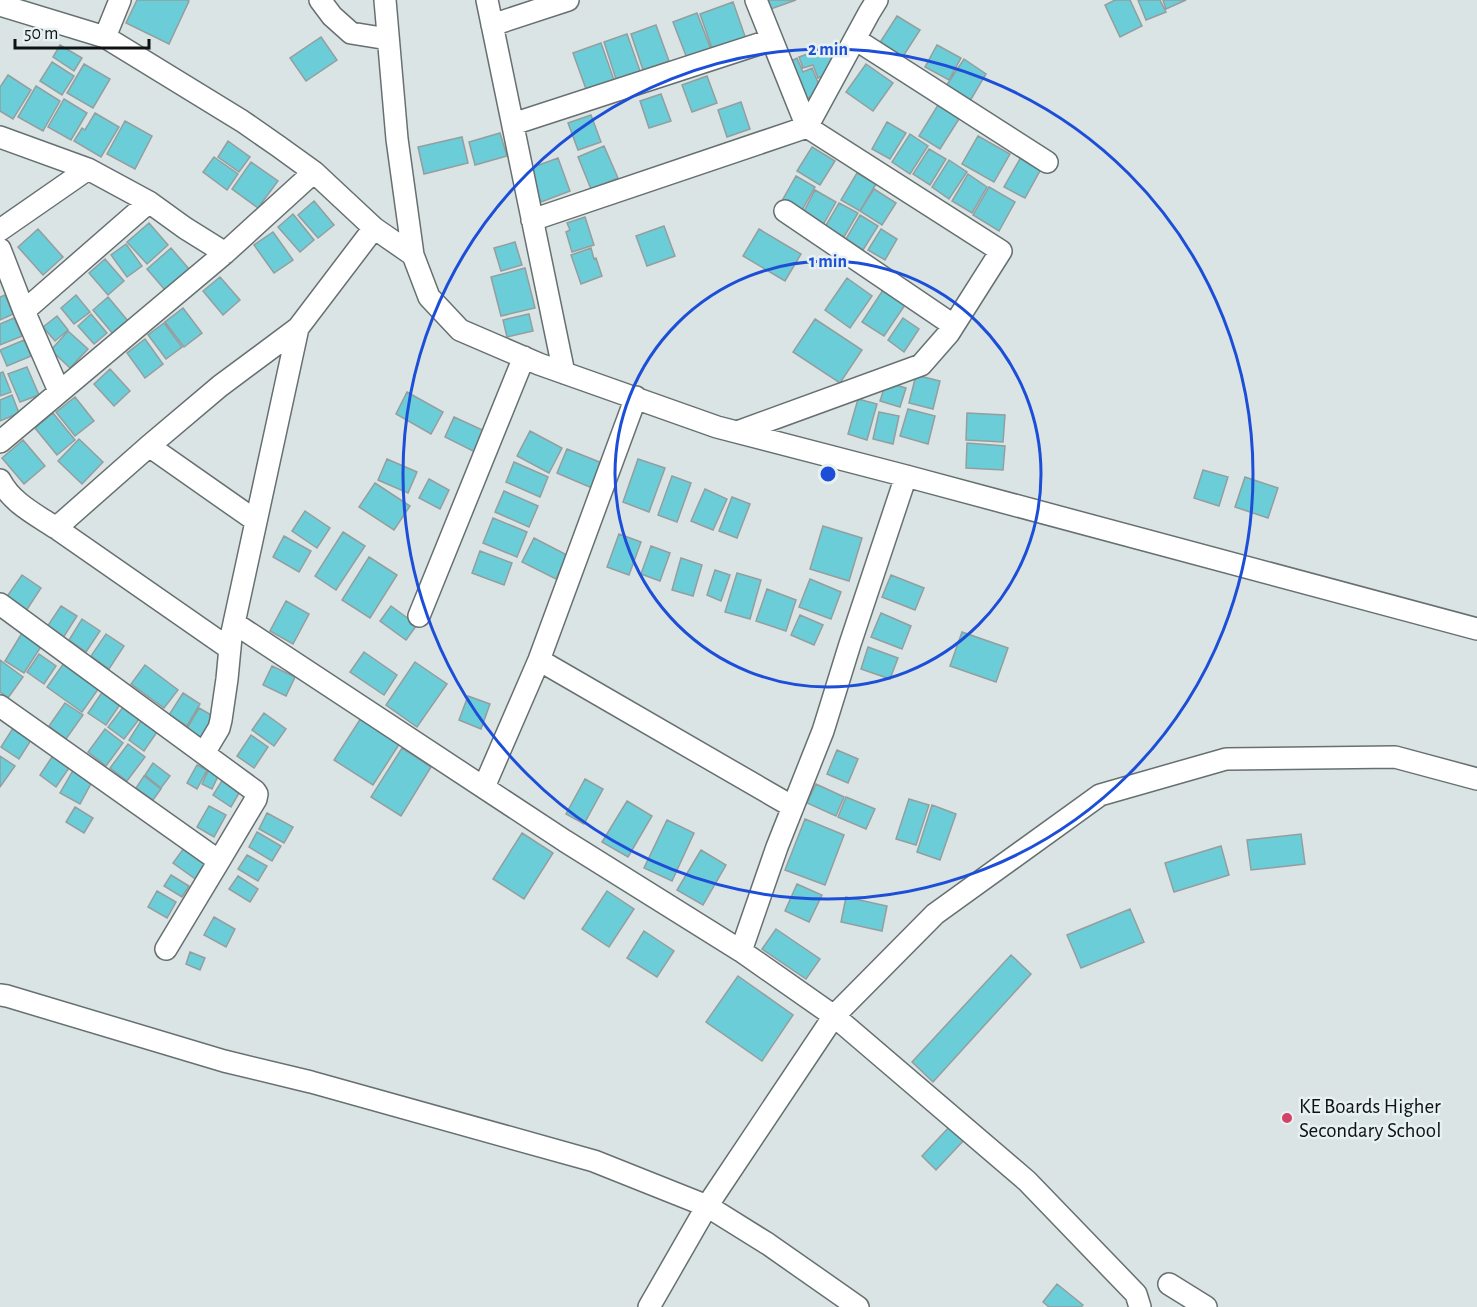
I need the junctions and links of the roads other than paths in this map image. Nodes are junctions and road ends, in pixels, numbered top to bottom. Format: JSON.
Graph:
{"nodes":[{"id":1,"x":120,"y":0,"type":"edge"},
{"id":2,"x":320,"y":0,"type":"edge"},
{"id":3,"x":385,"y":0,"type":"edge"},
{"id":4,"x":487,"y":0,"type":"edge"},
{"id":5,"x":568,"y":0,"type":"edge"},
{"id":6,"x":756,"y":0,"type":"edge"},
{"id":7,"x":870,"y":4,"type":"edge"},
{"id":8,"x":0,"y":5,"type":"edge"},
{"id":9,"x":492,"y":25,"type":"junction"},
{"id":10,"x":105,"y":37,"type":"junction"},
{"id":11,"x":388,"y":39,"type":"junction"},
{"id":12,"x":855,"y":39,"type":"junction"},
{"id":13,"x":771,"y":40,"type":"junction"},
{"id":14,"x":513,"y":124,"type":"junction"},
{"id":15,"x":807,"y":127,"type":"junction"},
{"id":16,"x":0,"y":137,"type":"edge"},
{"id":17,"x":1047,"y":162,"type":"dead end"},
{"id":18,"x":88,"y":169,"type":"junction"},
{"id":19,"x":314,"y":172,"type":"junction"},
{"id":20,"x":149,"y":202,"type":"junction"},
{"id":21,"x":785,"y":211,"type":"dead end"},
{"id":22,"x":532,"y":220,"type":"junction"},
{"id":23,"x":374,"y":228,"type":"junction"},
{"id":24,"x":0,"y":230,"type":"edge"},
{"id":25,"x":0,"y":249,"type":"edge"},
{"id":26,"x":225,"y":253,"type":"junction"},
{"id":27,"x":413,"y":255,"type":"junction"},
{"id":28,"x":24,"y":310,"type":"junction"},
{"id":29,"x":953,"y":325,"type":"junction"},
{"id":30,"x":298,"y":328,"type":"junction"},
{"id":31,"x":524,"y":357,"type":"junction"},
{"id":32,"x":564,"y":373,"type":"junction"},
{"id":33,"x":59,"y":392,"type":"junction"},
{"id":34,"x":636,"y":397,"type":"junction"},
{"id":35,"x":736,"y":432,"type":"junction"},
{"id":36,"x":0,"y":442,"type":"edge"},
{"id":37,"x":149,"y":446,"type":"junction"},
{"id":38,"x":906,"y":476,"type":"junction"},
{"id":39,"x":0,"y":480,"type":"edge"},
{"id":40,"x":256,"y":521,"type":"junction"},
{"id":41,"x":56,"y":528,"type":"junction"},
{"id":42,"x":0,"y":604,"type":"edge"},
{"id":43,"x":419,"y":616,"type":"dead end"},
{"id":44,"x":234,"y":623,"type":"junction"},
{"id":45,"x":1477,"y":629,"type":"edge"},
{"id":46,"x":230,"y":649,"type":"junction"},
{"id":47,"x":539,"y":660,"type":"junction"},
{"id":48,"x":0,"y":706,"type":"edge"},
{"id":49,"x":204,"y":753,"type":"junction"},
{"id":50,"x":1477,"y":779,"type":"edge"},
{"id":51,"x":484,"y":787,"type":"junction"},
{"id":52,"x":793,"y":807,"type":"junction"},
{"id":53,"x":219,"y":861,"type":"junction"},
{"id":54,"x":166,"y":949,"type":"dead end"},
{"id":55,"x":741,"y":951,"type":"junction"},
{"id":56,"x":0,"y":995,"type":"edge"},
{"id":57,"x":834,"y":1016,"type":"junction"},
{"id":58,"x":707,"y":1206,"type":"junction"},
{"id":59,"x":1169,"y":1284,"type":"dead end"},
{"id":60,"x":649,"y":1307,"type":"edge"},
{"id":61,"x":858,"y":1307,"type":"edge"},
{"id":62,"x":1140,"y":1307,"type":"edge"},
{"id":63,"x":1206,"y":1307,"type":"edge"}],
"edges":[{"from":1,"to":10,"type":"street"},
{"from":2,"to":11,"type":"street"},
{"from":3,"to":11,"type":"street"},
{"from":4,"to":9,"type":"street"},
{"from":5,"to":9,"type":"street"},
{"from":6,"to":13,"type":"street"},
{"from":7,"to":12,"type":"street"},
{"from":8,"to":10,"type":"street"},
{"from":9,"to":14,"type":"street"},
{"from":10,"to":19,"type":"street"},
{"from":11,"to":27,"type":"street"},
{"from":12,"to":15,"type":"street"},
{"from":12,"to":17,"type":"street"},
{"from":13,"to":14,"type":"street"},
{"from":13,"to":15,"type":"street"},
{"from":14,"to":22,"type":"street"},
{"from":15,"to":22,"type":"street"},
{"from":15,"to":29,"type":"street"},
{"from":16,"to":18,"type":"street"},
{"from":18,"to":20,"type":"street"},
{"from":18,"to":24,"type":"street"},
{"from":19,"to":23,"type":"street"},
{"from":19,"to":26,"type":"street"},
{"from":20,"to":26,"type":"street"},
{"from":20,"to":28,"type":"street"},
{"from":21,"to":29,"type":"street"},
{"from":22,"to":32,"type":"street"},
{"from":23,"to":27,"type":"street"},
{"from":23,"to":30,"type":"street"},
{"from":25,"to":28,"type":"street"},
{"from":26,"to":33,"type":"street"},
{"from":27,"to":31,"type":"street"},
{"from":28,"to":33,"type":"street"},
{"from":29,"to":35,"type":"street"},
{"from":30,"to":37,"type":"street"},
{"from":30,"to":40,"type":"street"},
{"from":31,"to":32,"type":"street"},
{"from":31,"to":43,"type":"street"},
{"from":32,"to":34,"type":"street"},
{"from":33,"to":36,"type":"street"},
{"from":34,"to":35,"type":"street"},
{"from":34,"to":47,"type":"street"},
{"from":35,"to":38,"type":"street"},
{"from":37,"to":40,"type":"street"},
{"from":37,"to":41,"type":"street"},
{"from":38,"to":45,"type":"street"},
{"from":38,"to":52,"type":"street"},
{"from":39,"to":41,"type":"street"},
{"from":40,"to":44,"type":"street"},
{"from":41,"to":46,"type":"street"},
{"from":42,"to":49,"type":"street"},
{"from":44,"to":46,"type":"street"},
{"from":44,"to":51,"type":"street"},
{"from":46,"to":49,"type":"street"},
{"from":47,"to":51,"type":"street"},
{"from":47,"to":52,"type":"street"},
{"from":48,"to":53,"type":"street"},
{"from":49,"to":53,"type":"street"},
{"from":50,"to":57,"type":"street"},
{"from":51,"to":55,"type":"street"},
{"from":52,"to":55,"type":"street"},
{"from":53,"to":54,"type":"street"},
{"from":55,"to":57,"type":"street"},
{"from":56,"to":58,"type":"street"},
{"from":57,"to":58,"type":"street"},
{"from":57,"to":62,"type":"street"},
{"from":58,"to":60,"type":"street"},
{"from":58,"to":61,"type":"street"},
{"from":59,"to":63,"type":"street"}]}
